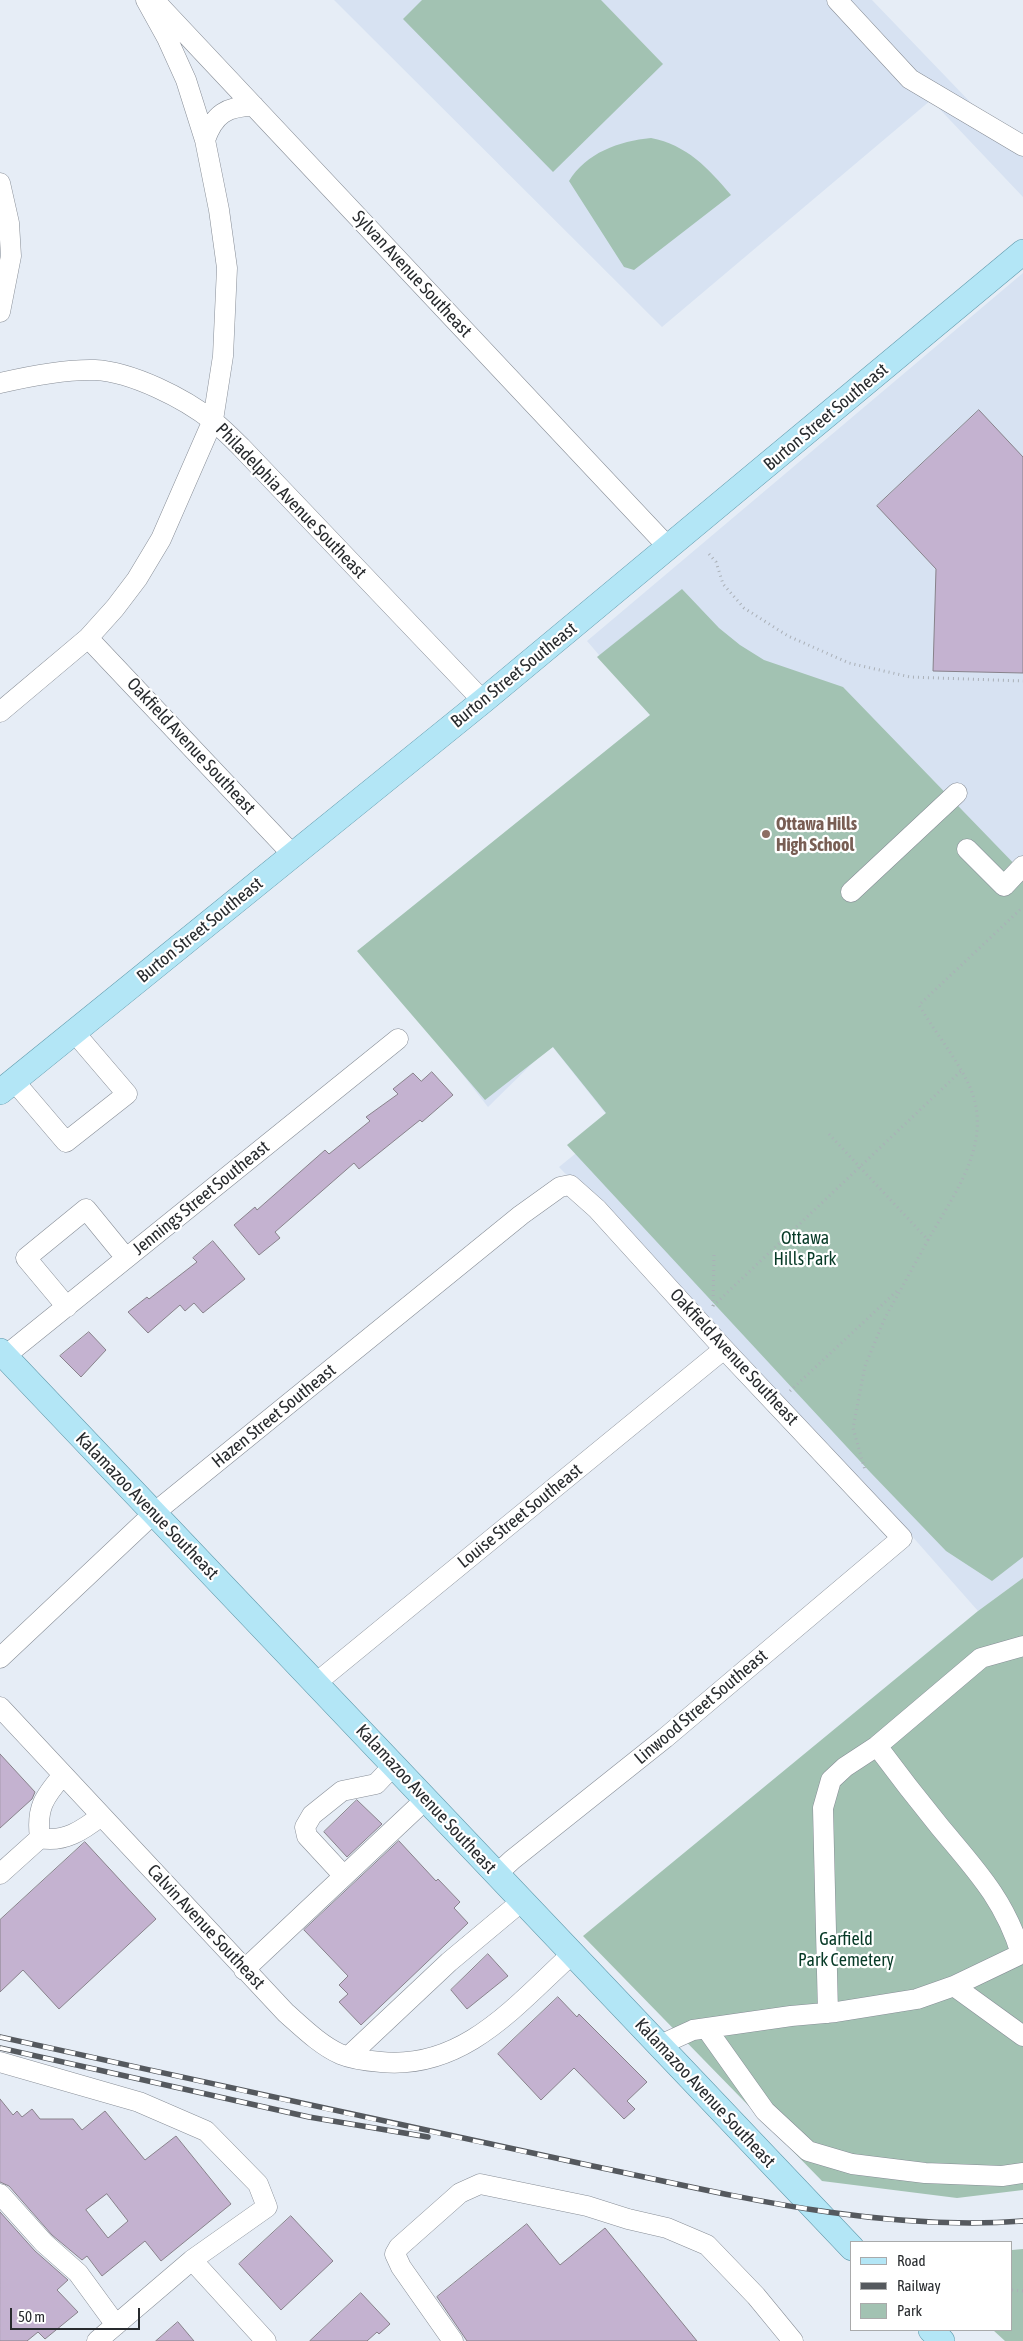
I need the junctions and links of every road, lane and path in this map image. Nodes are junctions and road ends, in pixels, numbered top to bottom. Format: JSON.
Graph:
{"nodes":[{"id":1,"x":146,"y":0,"type":"edge"},
{"id":2,"x":154,"y":0,"type":"edge"},
{"id":3,"x":837,"y":0,"type":"edge"},
{"id":4,"x":254,"y":106,"type":"junction"},
{"id":5,"x":205,"y":140,"type":"junction"},
{"id":6,"x":1023,"y":146,"type":"edge"},
{"id":7,"x":0,"y":183,"type":"edge"},
{"id":8,"x":1023,"y":252,"type":"edge"},
{"id":9,"x":0,"y":312,"type":"edge"},
{"id":10,"x":0,"y":383,"type":"edge"},
{"id":11,"x":213,"y":420,"type":"junction"},
{"id":12,"x":670,"y":548,"type":"junction"},
{"id":13,"x":709,"y":554,"type":"dead end"},
{"id":14,"x":88,"y":638,"type":"junction"},
{"id":15,"x":1023,"y":681,"type":"edge"},
{"id":16,"x":483,"y":702,"type":"junction"},
{"id":17,"x":0,"y":712,"type":"edge"},
{"id":18,"x":957,"y":792,"type":"dead end"},
{"id":19,"x":967,"y":849,"type":"dead end"},
{"id":20,"x":293,"y":855,"type":"junction"},
{"id":21,"x":1023,"y":866,"type":"edge"},
{"id":22,"x":851,"y":892,"type":"dead end"},
{"id":23,"x":1023,"y":907,"type":"edge"},
{"id":24,"x":74,"y":1032,"type":"junction"},
{"id":25,"x":398,"y":1040,"type":"dead end"},
{"id":26,"x":961,"y":1071,"type":"junction"},
{"id":27,"x":7,"y":1086,"type":"edge"},
{"id":28,"x":829,"y":1134,"type":"dead end"},
{"id":29,"x":860,"y":1166,"type":"junction"},
{"id":30,"x":560,"y":1188,"type":"joint"},
{"id":31,"x":928,"y":1240,"type":"junction"},
{"id":32,"x":714,"y":1254,"type":"dead end"},
{"id":33,"x":126,"y":1258,"type":"junction"},
{"id":34,"x":902,"y":1287,"type":"junction"},
{"id":35,"x":67,"y":1307,"type":"junction"},
{"id":36,"x":724,"y":1349,"type":"junction"},
{"id":37,"x":2,"y":1354,"type":"edge"},
{"id":38,"x":790,"y":1391,"type":"dead end"},
{"id":39,"x":864,"y":1470,"type":"dead end"},
{"id":40,"x":154,"y":1513,"type":"junction"},
{"id":41,"x":902,"y":1538,"type":"joint"},
{"id":42,"x":1023,"y":1646,"type":"edge"},
{"id":43,"x":0,"y":1658,"type":"edge"},
{"id":44,"x":316,"y":1682,"type":"junction"},
{"id":45,"x":0,"y":1707,"type":"edge"},
{"id":46,"x":877,"y":1746,"type":"junction"},
{"id":47,"x":394,"y":1765,"type":"junction"},
{"id":48,"x":62,"y":1775,"type":"junction"},
{"id":49,"x":426,"y":1799,"type":"junction"},
{"id":50,"x":101,"y":1816,"type":"junction"},
{"id":51,"x":40,"y":1838,"type":"junction"},
{"id":52,"x":0,"y":1874,"type":"edge"},
{"id":53,"x":497,"y":1874,"type":"junction"},
{"id":54,"x":344,"y":1876,"type":"junction"},
{"id":55,"x":522,"y":1901,"type":"junction"},
{"id":56,"x":572,"y":1954,"type":"junction"},
{"id":57,"x":1022,"y":1954,"type":"edge"},
{"id":58,"x":244,"y":1970,"type":"junction"},
{"id":59,"x":954,"y":1986,"type":"junction"},
{"id":60,"x":828,"y":2013,"type":"junction"},
{"id":61,"x":706,"y":2028,"type":"junction"},
{"id":62,"x":1023,"y":2036,"type":"edge"},
{"id":63,"x":660,"y":2045,"type":"junction"},
{"id":64,"x":349,"y":2056,"type":"junction"},
{"id":65,"x":0,"y":2062,"type":"edge"},
{"id":66,"x":1023,"y":2173,"type":"edge"},
{"id":67,"x":0,"y":2194,"type":"edge"},
{"id":68,"x":850,"y":2246,"type":"edge"},
{"id":69,"x":192,"y":2260,"type":"junction"},
{"id":70,"x":116,"y":2325,"type":"junction"},
{"id":71,"x":932,"y":2331,"type":"edge"},
{"id":72,"x":97,"y":2341,"type":"edge"},
{"id":73,"x":266,"y":2341,"type":"edge"},
{"id":74,"x":453,"y":2341,"type":"edge"},
{"id":75,"x":793,"y":2341,"type":"edge"},
{"id":76,"x":942,"y":2341,"type":"edge"}],
"edges":[{"from":1,"to":5,"type":"street"},
{"from":2,"to":4,"type":"street","name":"Sylvan Avenue Southeast"},
{"from":3,"to":6,"type":"street"},
{"from":4,"to":5,"type":"street"},
{"from":4,"to":12,"type":"street","name":"Sylvan Avenue Southeast"},
{"from":5,"to":11,"type":"street"},
{"from":7,"to":9,"type":"street"},
{"from":8,"to":12,"type":"main road","name":"Burton Street Southeast"},
{"from":10,"to":11,"type":"street","name":"Philadelphia Avenue Southeast"},
{"from":11,"to":14,"type":"street"},
{"from":11,"to":16,"type":"street","name":"Philadelphia Avenue Southeast"},
{"from":12,"to":16,"type":"main road","name":"Burton Street Southeast"},
{"from":13,"to":15,"type":"path"},
{"from":14,"to":17,"type":"street"},
{"from":14,"to":20,"type":"street","name":"Oakfield Avenue Southeast"},
{"from":16,"to":20,"type":"main road","name":"Burton Street Southeast"},
{"from":18,"to":22,"type":"street"},
{"from":19,"to":21,"type":"street"},
{"from":20,"to":24,"type":"main road","name":"Burton Street Southeast"},
{"from":23,"to":26,"type":"path"},
{"from":24,"to":27,"type":"main road","name":"Burton Street Southeast"},
{"from":24,"to":27,"type":"street"},
{"from":25,"to":33,"type":"street","name":"Jennings Street Southeast"},
{"from":26,"to":29,"type":"path"},
{"from":26,"to":31,"type":"path"},
{"from":28,"to":29,"type":"path"},
{"from":29,"to":31,"type":"path"},
{"from":29,"to":32,"type":"path"},
{"from":30,"to":36,"type":"street","name":"Oakfield Avenue Southeast"},
{"from":30,"to":40,"type":"street","name":"Hazen Street Southeast"},
{"from":31,"to":34,"type":"path"},
{"from":33,"to":35,"type":"street","name":"Jennings Street Southeast"},
{"from":33,"to":35,"type":"street"},
{"from":34,"to":38,"type":"path"},
{"from":34,"to":39,"type":"path"},
{"from":35,"to":37,"type":"street","name":"Jennings Street Southeast"},
{"from":36,"to":41,"type":"street","name":"Oakfield Avenue Southeast"},
{"from":36,"to":44,"type":"street","name":"Louise Street Southeast"},
{"from":37,"to":40,"type":"main road","name":"Kalamazoo Avenue Southeast"},
{"from":40,"to":43,"type":"street","name":"Hazen Street Southeast"},
{"from":40,"to":44,"type":"main road","name":"Kalamazoo Avenue Southeast"},
{"from":41,"to":53,"type":"street","name":"Linwood Street Southeast"},
{"from":42,"to":46,"type":"street"},
{"from":44,"to":47,"type":"main road","name":"Kalamazoo Avenue Southeast"},
{"from":45,"to":48,"type":"street","name":"Calvin Avenue Southeast"},
{"from":46,"to":57,"type":"street"},
{"from":46,"to":60,"type":"street"},
{"from":47,"to":49,"type":"main road","name":"Kalamazoo Avenue Southeast"},
{"from":47,"to":54,"type":"street"},
{"from":48,"to":50,"type":"street","name":"Calvin Avenue Southeast"},
{"from":48,"to":51,"type":"street"},
{"from":49,"to":53,"type":"main road","name":"Kalamazoo Avenue Southeast"},
{"from":49,"to":54,"type":"street"},
{"from":50,"to":51,"type":"street"},
{"from":50,"to":58,"type":"street","name":"Calvin Avenue Southeast"},
{"from":51,"to":52,"type":"street"},
{"from":53,"to":55,"type":"main road","name":"Kalamazoo Avenue Southeast"},
{"from":54,"to":58,"type":"street"},
{"from":55,"to":56,"type":"main road","name":"Kalamazoo Avenue Southeast"},
{"from":55,"to":64,"type":"street"},
{"from":56,"to":63,"type":"main road","name":"Kalamazoo Avenue Southeast"},
{"from":56,"to":64,"type":"street","name":"Calvin Avenue Southeast"},
{"from":57,"to":59,"type":"street"},
{"from":58,"to":64,"type":"street","name":"Calvin Avenue Southeast"},
{"from":59,"to":60,"type":"street"},
{"from":59,"to":62,"type":"street"},
{"from":60,"to":61,"type":"street"},
{"from":61,"to":63,"type":"street"},
{"from":61,"to":66,"type":"street"},
{"from":63,"to":68,"type":"main road","name":"Kalamazoo Avenue Southeast"},
{"from":65,"to":69,"type":"street"},
{"from":67,"to":70,"type":"street"},
{"from":69,"to":70,"type":"street"},
{"from":69,"to":73,"type":"street"},
{"from":70,"to":72,"type":"street"},
{"from":71,"to":76,"type":"main road"},
{"from":74,"to":75,"type":"street"}]}
